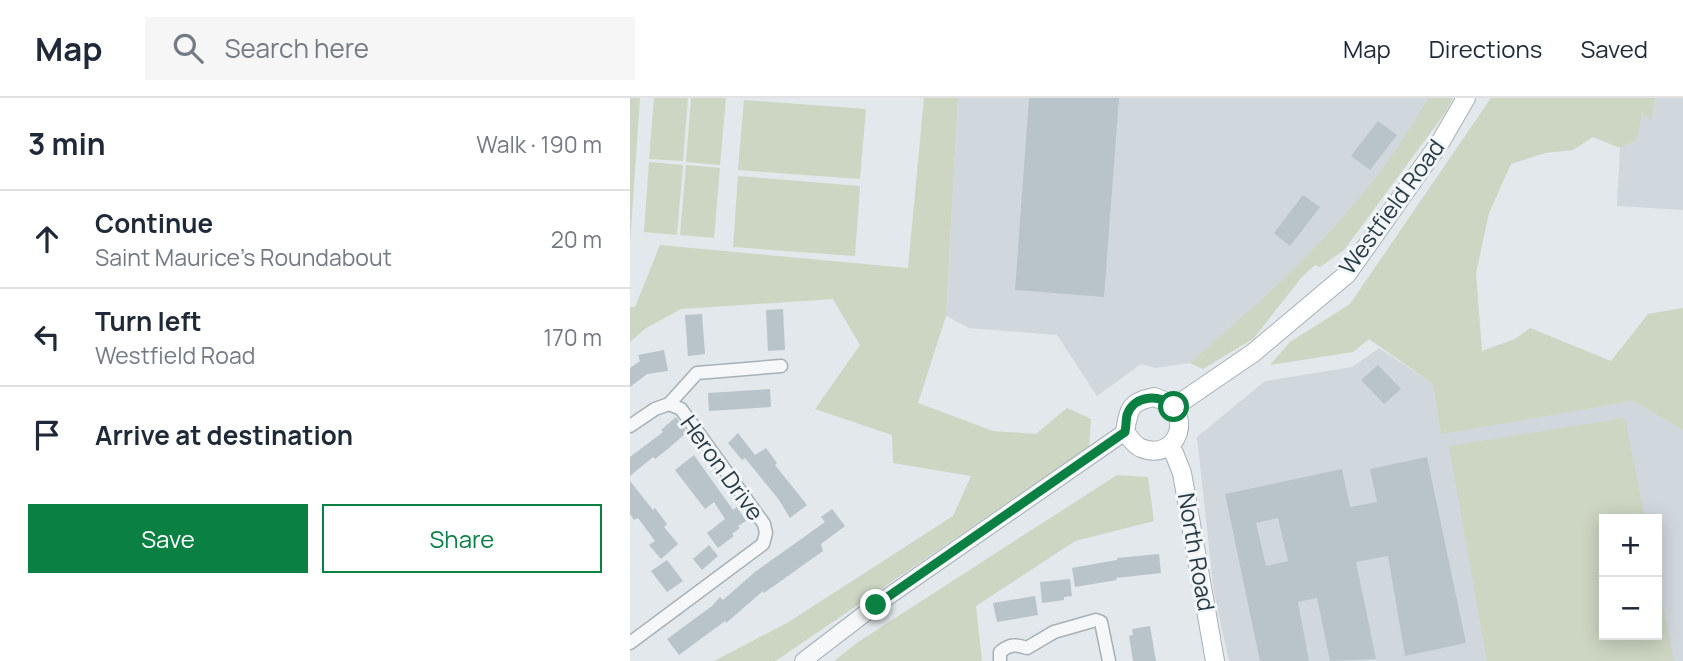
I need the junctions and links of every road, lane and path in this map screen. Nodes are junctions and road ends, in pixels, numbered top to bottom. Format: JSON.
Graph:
{"nodes":[{"id":1,"x":1466,"y":98,"type":"edge"},
{"id":2,"x":781,"y":366,"type":"dead end"},
{"id":3,"x":669,"y":404,"type":"junction"},
{"id":4,"x":1174,"y":407,"type":"junction"},
{"id":5,"x":630,"y":426,"type":"edge"},
{"id":6,"x":1125,"y":432,"type":"junction"},
{"id":7,"x":1168,"y":447,"type":"junction"},
{"id":8,"x":630,"y":643,"type":"edge"},
{"id":9,"x":1028,"y":655,"type":"edge"},
{"id":10,"x":803,"y":661,"type":"edge"},
{"id":11,"x":1000,"y":661,"type":"edge"},
{"id":12,"x":1109,"y":661,"type":"edge"},
{"id":13,"x":1215,"y":661,"type":"edge"}],
"edges":[{"from":1,"to":4,"type":"main road","name":"Westfield Road"},
{"from":2,"to":3,"type":"street"},
{"from":3,"to":5,"type":"street","name":"Heron Drive"},
{"from":3,"to":8,"type":"street","name":"Heron Drive"},
{"from":4,"to":6,"type":"main road"},
{"from":4,"to":7,"type":"main road"},
{"from":6,"to":7,"type":"main road"},
{"from":6,"to":10,"type":"street"},
{"from":7,"to":13,"type":"main road","name":"North Road"},
{"from":9,"to":11,"type":"street"},
{"from":9,"to":12,"type":"street"}]}
